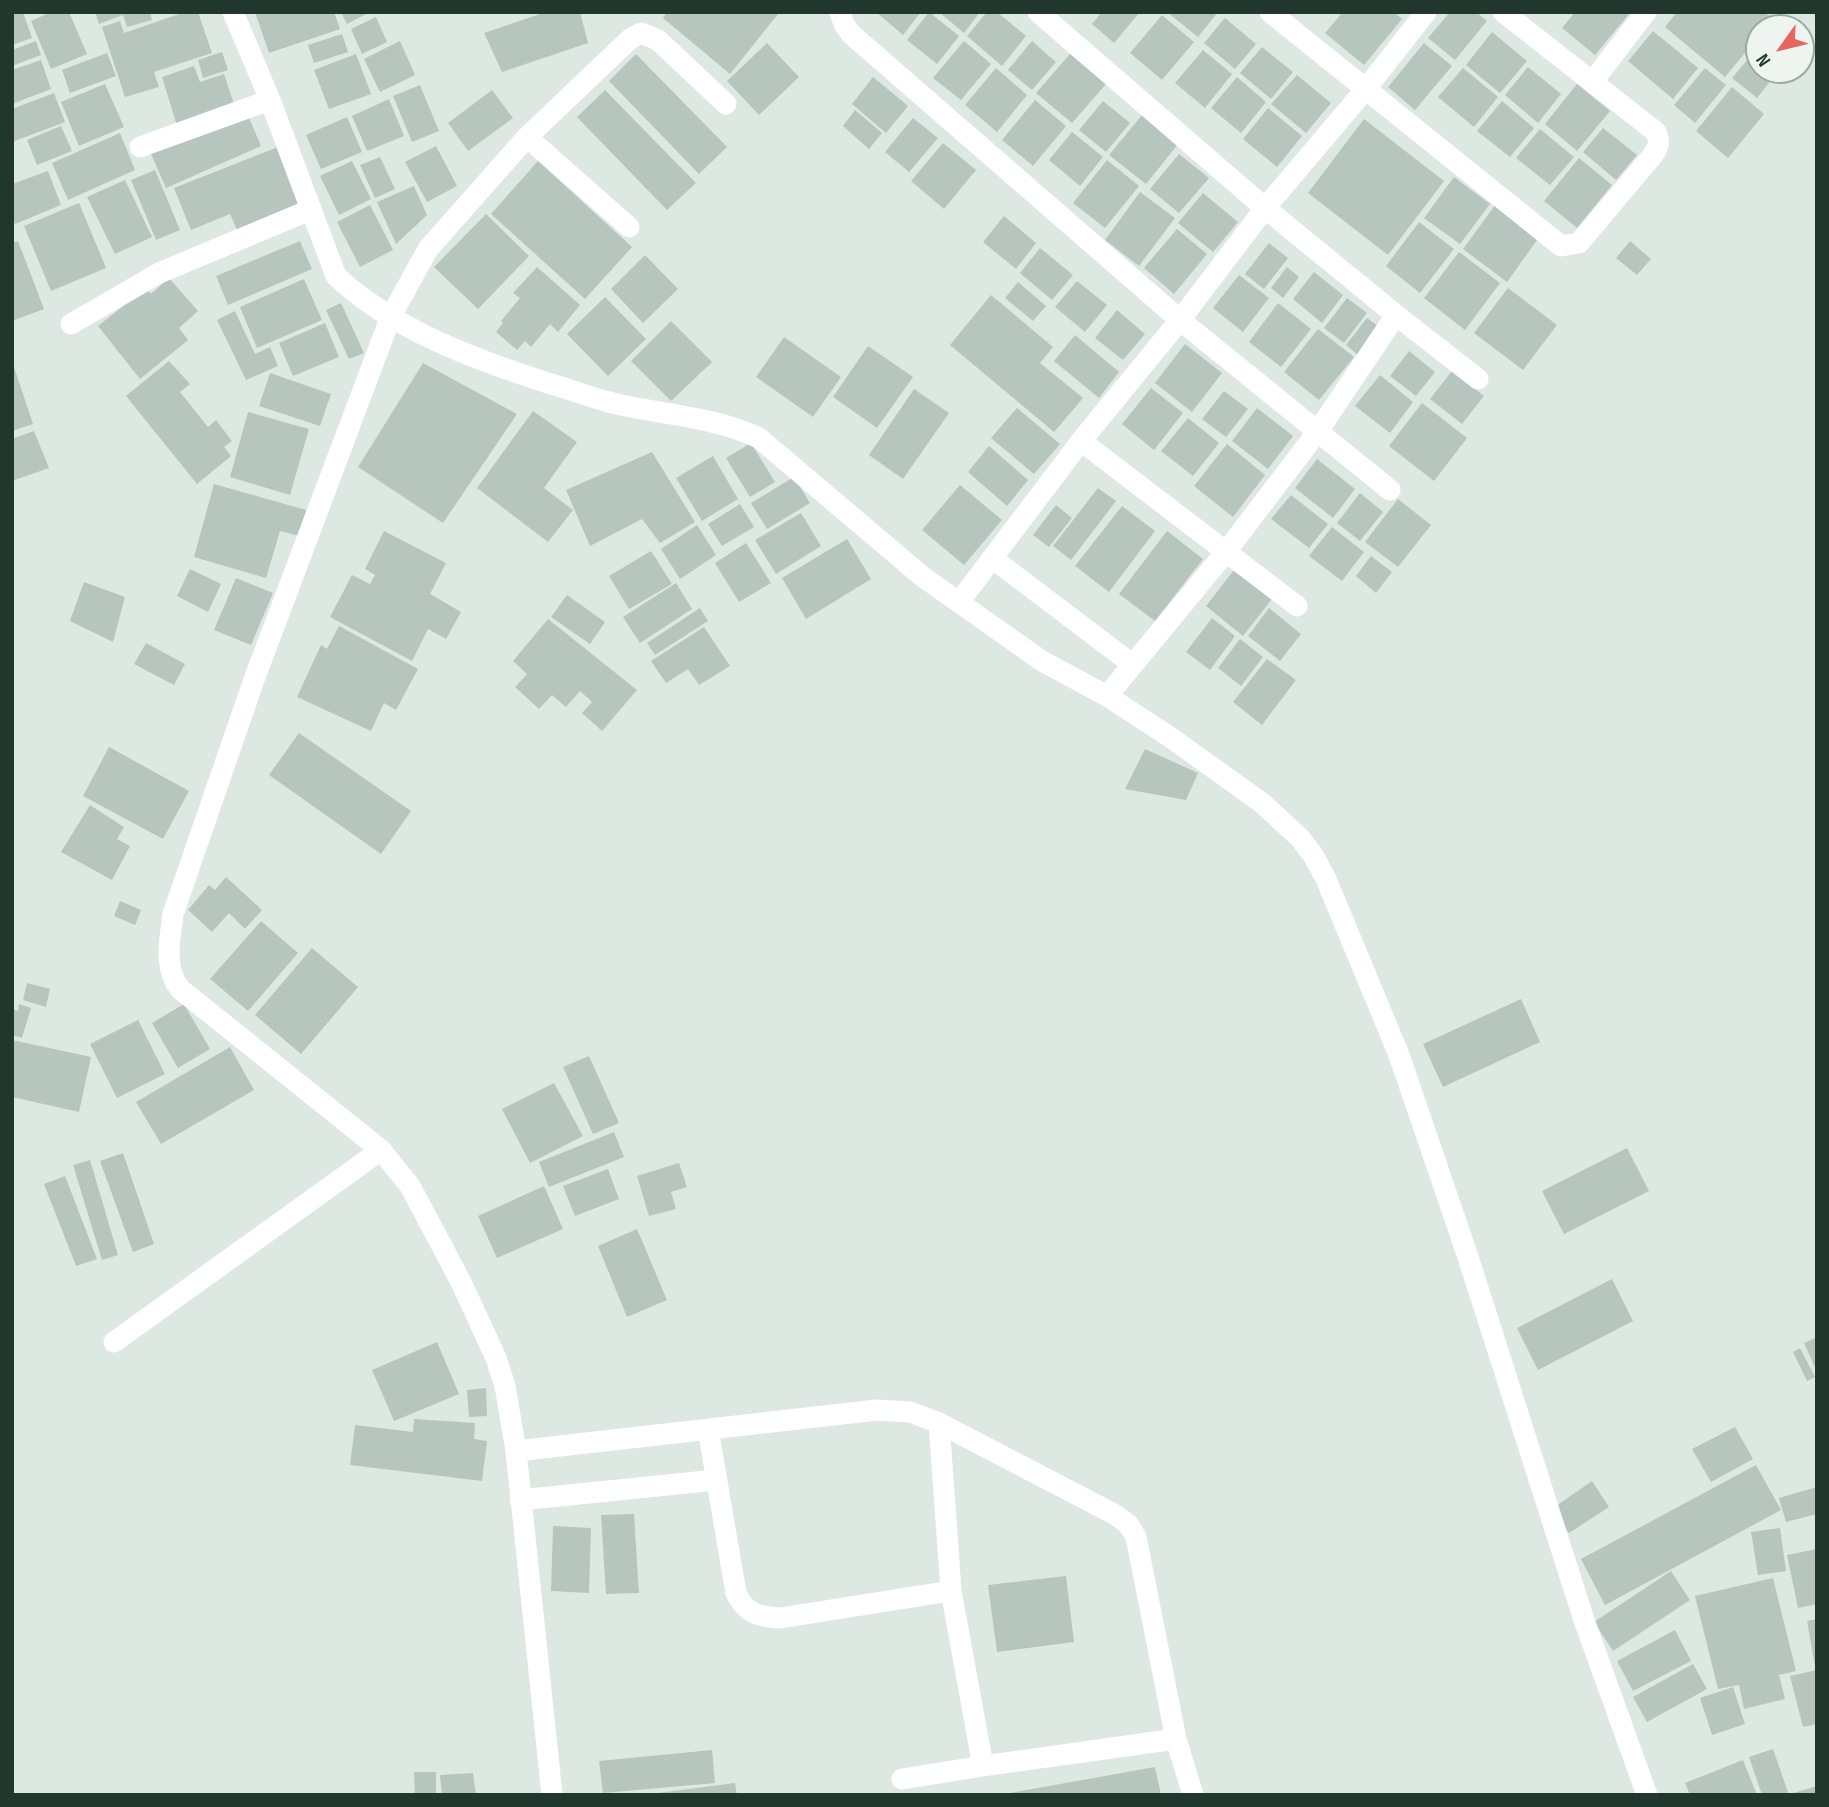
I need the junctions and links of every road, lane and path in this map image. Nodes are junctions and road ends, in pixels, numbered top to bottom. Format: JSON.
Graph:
{"nodes":[{"id":1,"x":233,"y":12,"type":"edge"},
{"id":2,"x":840,"y":12,"type":"edge"},
{"id":3,"x":1038,"y":12,"type":"edge"},
{"id":4,"x":1270,"y":12,"type":"edge"},
{"id":5,"x":1426,"y":12,"type":"edge"},
{"id":6,"x":1503,"y":12,"type":"edge"},
{"id":7,"x":1646,"y":12,"type":"edge"},
{"id":8,"x":1593,"y":81,"type":"junction"},
{"id":9,"x":1365,"y":90,"type":"junction"},
{"id":10,"x":270,"y":100,"type":"junction"},
{"id":11,"x":726,"y":104,"type":"dead end"},
{"id":12,"x":527,"y":137,"type":"junction"},
{"id":13,"x":140,"y":147,"type":"dead end"},
{"id":14,"x":1265,"y":208,"type":"junction"},
{"id":15,"x":310,"y":209,"type":"junction"},
{"id":16,"x":629,"y":227,"type":"dead end"},
{"id":17,"x":1395,"y":315,"type":"junction"},
{"id":18,"x":391,"y":316,"type":"junction"},
{"id":19,"x":1180,"y":320,"type":"junction"},
{"id":20,"x":71,"y":324,"type":"dead end"},
{"id":21,"x":1478,"y":379,"type":"dead end"},
{"id":22,"x":1318,"y":431,"type":"junction"},
{"id":23,"x":1081,"y":441,"type":"junction"},
{"id":24,"x":1390,"y":490,"type":"dead end"},
{"id":25,"x":1225,"y":552,"type":"junction"},
{"id":26,"x":992,"y":558,"type":"junction"},
{"id":27,"x":959,"y":602,"type":"junction"},
{"id":28,"x":1297,"y":606,"type":"dead end"},
{"id":29,"x":1132,"y":664,"type":"junction"},
{"id":30,"x":1107,"y":695,"type":"junction"},
{"id":31,"x":381,"y":1150,"type":"junction"},
{"id":32,"x":114,"y":1342,"type":"dead end"},
{"id":33,"x":939,"y":1423,"type":"junction"},
{"id":34,"x":708,"y":1429,"type":"junction"},
{"id":35,"x":516,"y":1451,"type":"junction"},
{"id":36,"x":716,"y":1480,"type":"junction"},
{"id":37,"x":520,"y":1500,"type":"junction"},
{"id":38,"x":951,"y":1591,"type":"junction"},
{"id":39,"x":1176,"y":1739,"type":"junction"},
{"id":40,"x":983,"y":1766,"type":"junction"},
{"id":41,"x":902,"y":1779,"type":"dead end"},
{"id":42,"x":552,"y":1795,"type":"edge"},
{"id":43,"x":1193,"y":1795,"type":"edge"},
{"id":44,"x":1647,"y":1795,"type":"edge"}],
"edges":[{"from":1,"to":10,"type":"street"},
{"from":2,"to":19,"type":"street"},
{"from":3,"to":14,"type":"street"},
{"from":4,"to":9,"type":"street"},
{"from":5,"to":9,"type":"street"},
{"from":6,"to":8,"type":"street"},
{"from":7,"to":8,"type":"street"},
{"from":8,"to":9,"type":"street"},
{"from":9,"to":14,"type":"street"},
{"from":10,"to":13,"type":"street"},
{"from":10,"to":15,"type":"street"},
{"from":11,"to":12,"type":"street"},
{"from":12,"to":16,"type":"street"},
{"from":12,"to":18,"type":"street"},
{"from":14,"to":17,"type":"street"},
{"from":14,"to":19,"type":"street"},
{"from":15,"to":18,"type":"street"},
{"from":15,"to":20,"type":"street"},
{"from":17,"to":21,"type":"street"},
{"from":17,"to":22,"type":"street"},
{"from":18,"to":27,"type":"street"},
{"from":18,"to":31,"type":"street"},
{"from":19,"to":22,"type":"street"},
{"from":19,"to":23,"type":"street"},
{"from":22,"to":24,"type":"street"},
{"from":22,"to":25,"type":"street"},
{"from":23,"to":25,"type":"street"},
{"from":23,"to":26,"type":"street"},
{"from":25,"to":28,"type":"street"},
{"from":25,"to":29,"type":"street"},
{"from":26,"to":27,"type":"street"},
{"from":26,"to":29,"type":"street"},
{"from":27,"to":30,"type":"street"},
{"from":29,"to":30,"type":"street"},
{"from":30,"to":44,"type":"street"},
{"from":31,"to":32,"type":"street"},
{"from":31,"to":35,"type":"street"},
{"from":33,"to":34,"type":"street"},
{"from":33,"to":38,"type":"street"},
{"from":33,"to":39,"type":"street"},
{"from":34,"to":35,"type":"street"},
{"from":34,"to":36,"type":"street"},
{"from":35,"to":37,"type":"street"},
{"from":36,"to":37,"type":"street"},
{"from":36,"to":38,"type":"street"},
{"from":37,"to":42,"type":"street"},
{"from":38,"to":40,"type":"street"},
{"from":39,"to":40,"type":"street"},
{"from":39,"to":43,"type":"street"},
{"from":40,"to":41,"type":"street"}]}
